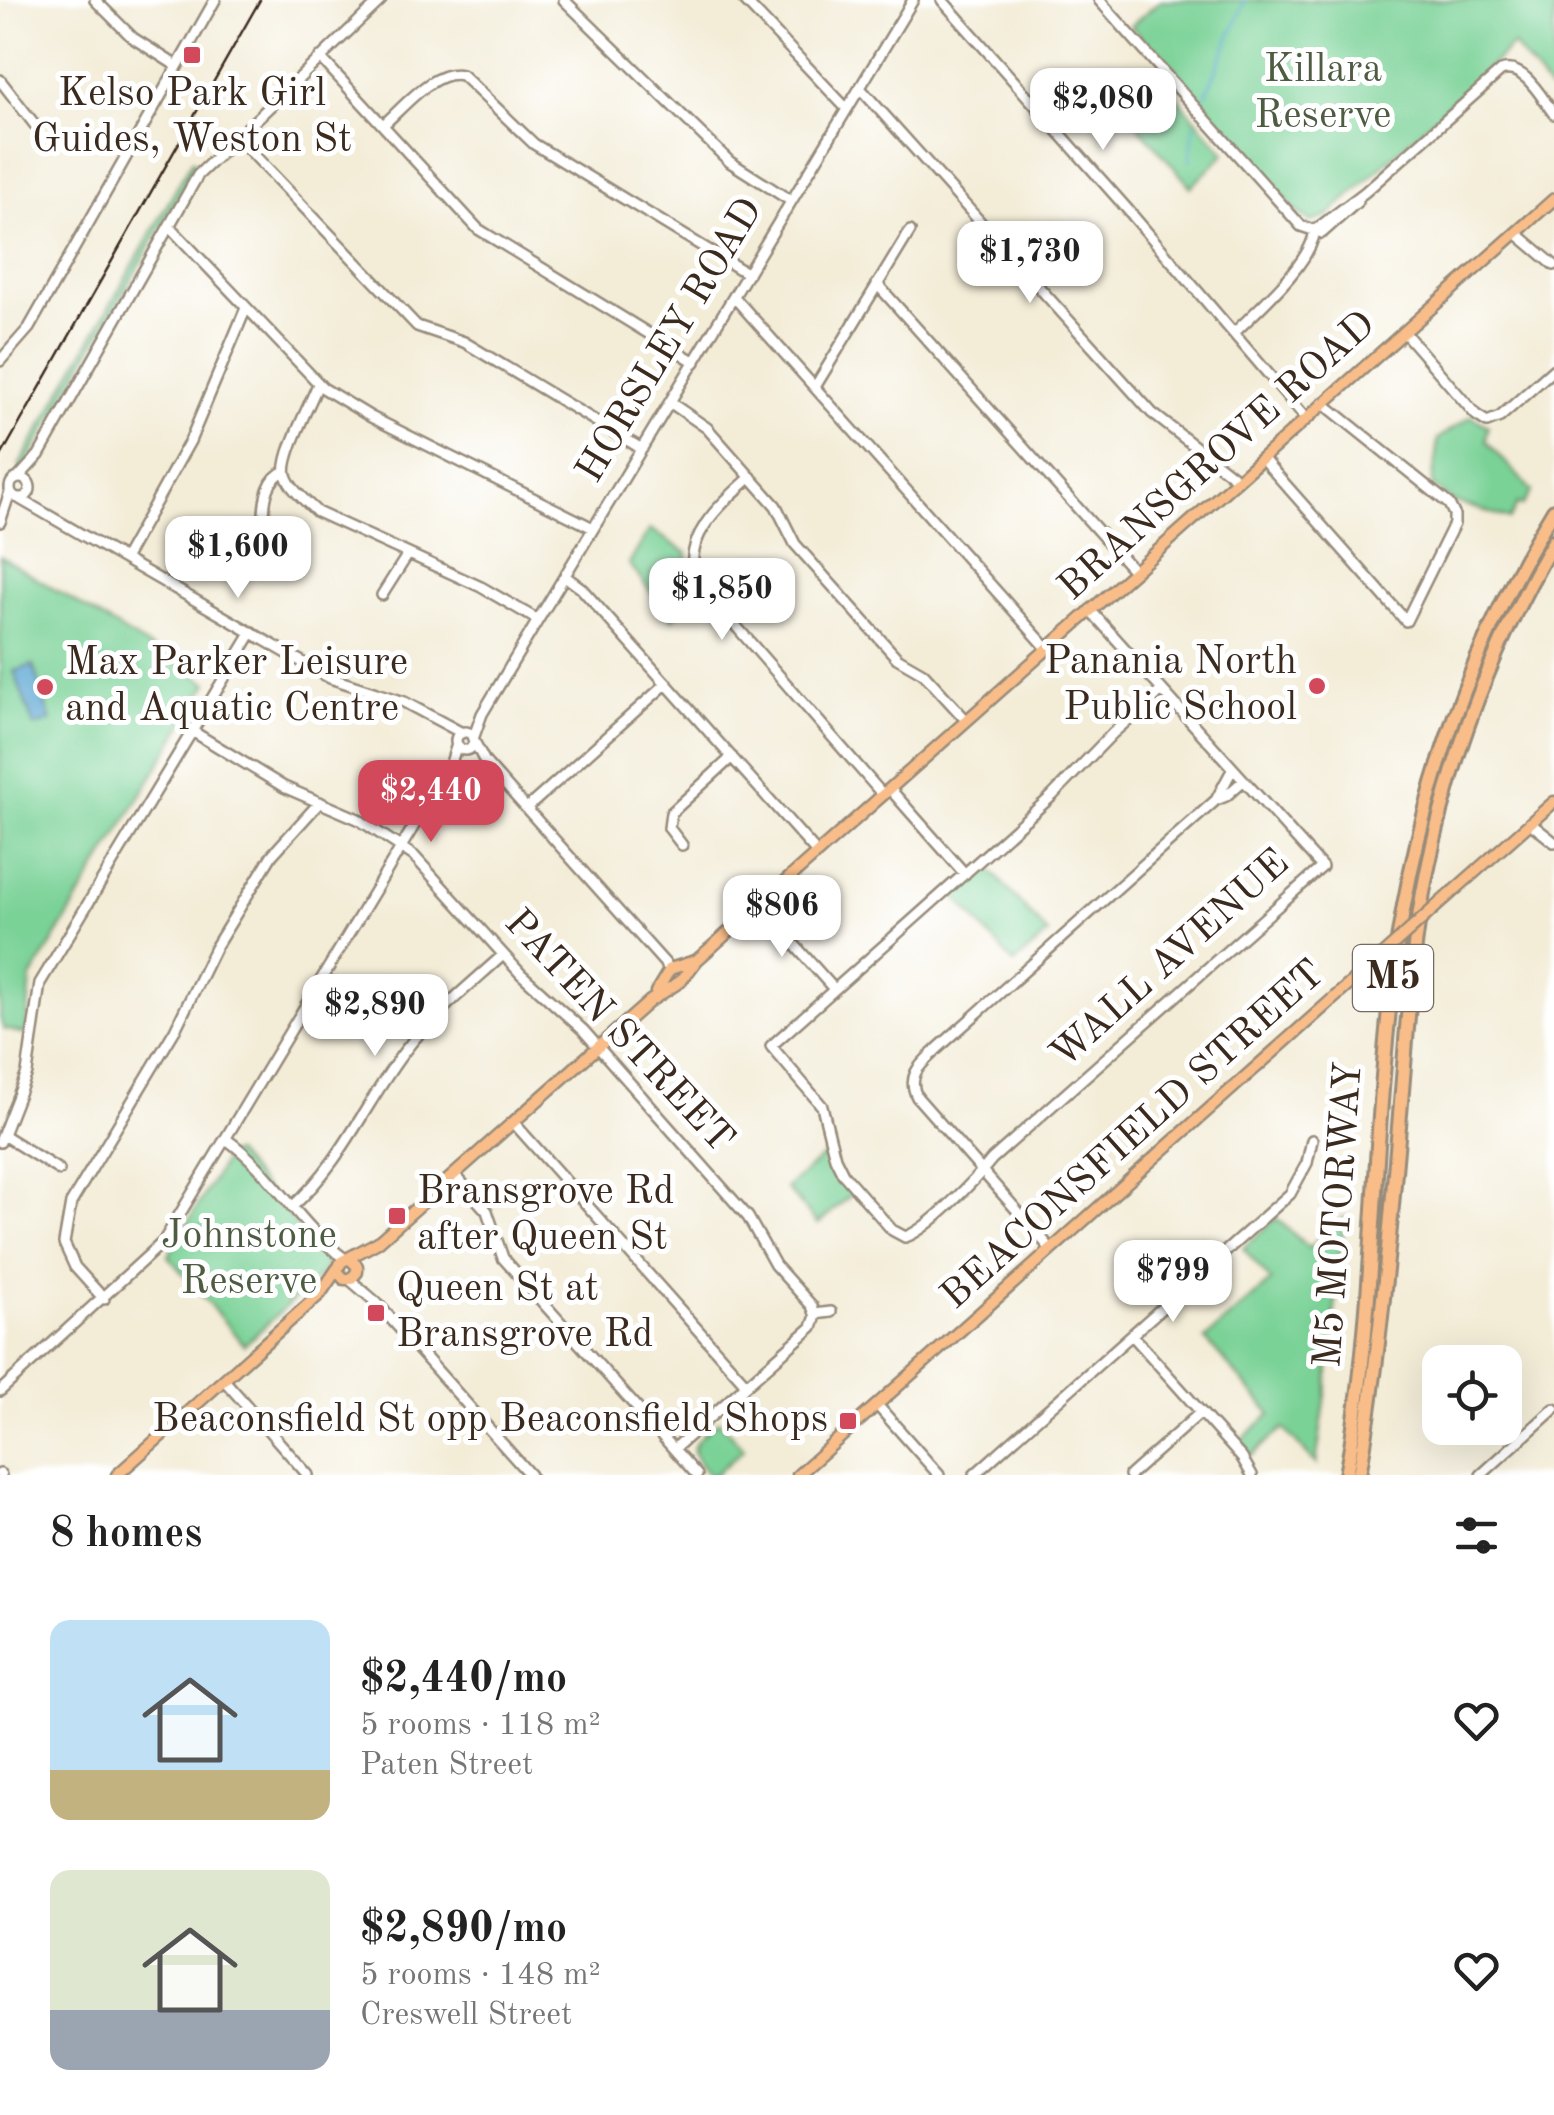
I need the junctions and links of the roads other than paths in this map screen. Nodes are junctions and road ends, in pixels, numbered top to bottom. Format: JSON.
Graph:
{"nodes":[{"id":1,"x":95,"y":0,"type":"edge"},
{"id":2,"x":216,"y":0,"type":"edge"},
{"id":3,"x":381,"y":0,"type":"edge"},
{"id":4,"x":564,"y":0,"type":"edge"},
{"id":5,"x":744,"y":0,"type":"edge"},
{"id":6,"x":760,"y":0,"type":"edge"},
{"id":7,"x":913,"y":0,"type":"edge"},
{"id":8,"x":942,"y":0,"type":"edge"},
{"id":9,"x":1100,"y":0,"type":"edge"},
{"id":10,"x":753,"y":10,"type":"junction"},
{"id":11,"x":320,"y":58,"type":"junction"},
{"id":12,"x":178,"y":66,"type":"junction"},
{"id":13,"x":0,"y":80,"type":"edge"},
{"id":14,"x":860,"y":88,"type":"junction"},
{"id":15,"x":846,"y":109,"type":"junction"},
{"id":16,"x":1554,"y":114,"type":"edge"},
{"id":17,"x":36,"y":125,"type":"dead end"},
{"id":18,"x":383,"y":125,"type":"junction"},
{"id":19,"x":237,"y":136,"type":"junction"},
{"id":20,"x":1554,"y":198,"type":"edge"},
{"id":21,"x":791,"y":201,"type":"junction"},
{"id":22,"x":169,"y":226,"type":"junction"},
{"id":23,"x":910,"y":230,"type":"dead end"},
{"id":24,"x":1315,"y":230,"type":"junction"},
{"id":25,"x":1516,"y":232,"type":"junction"},
{"id":26,"x":1554,"y":265,"type":"edge"},
{"id":27,"x":748,"y":274,"type":"junction"},
{"id":28,"x":878,"y":284,"type":"junction"},
{"id":29,"x":734,"y":297,"type":"junction"},
{"id":30,"x":246,"y":308,"type":"junction"},
{"id":31,"x":1404,"y":332,"type":"junction"},
{"id":32,"x":1234,"y":333,"type":"junction"},
{"id":33,"x":0,"y":361,"type":"edge"},
{"id":34,"x":695,"y":362,"type":"junction"},
{"id":35,"x":1554,"y":369,"type":"edge"},
{"id":36,"x":318,"y":384,"type":"junction"},
{"id":37,"x":815,"y":387,"type":"junction"},
{"id":38,"x":670,"y":403,"type":"junction"},
{"id":39,"x":1322,"y":403,"type":"junction"},
{"id":40,"x":1306,"y":418,"type":"junction"},
{"id":41,"x":642,"y":449,"type":"junction"},
{"id":42,"x":39,"y":455,"type":"junction"},
{"id":43,"x":1262,"y":458,"type":"junction"},
{"id":44,"x":285,"y":472,"type":"junction"},
{"id":45,"x":0,"y":476,"type":"edge"},
{"id":46,"x":751,"y":478,"type":"junction"},
{"id":47,"x":1238,"y":480,"type":"junction"},
{"id":48,"x":30,"y":487,"type":"junction"},
{"id":49,"x":15,"y":490,"type":"junction"},
{"id":50,"x":1554,"y":510,"type":"edge"},
{"id":51,"x":264,"y":513,"type":"dead end"},
{"id":52,"x":52,"y":516,"type":"junction"},
{"id":53,"x":0,"y":523,"type":"edge"},
{"id":54,"x":593,"y":528,"type":"junction"},
{"id":55,"x":1554,"y":541,"type":"edge"},
{"id":56,"x":408,"y":554,"type":"junction"},
{"id":57,"x":124,"y":559,"type":"junction"},
{"id":58,"x":1134,"y":571,"type":"junction"},
{"id":59,"x":566,"y":576,"type":"junction"},
{"id":60,"x":382,"y":596,"type":"dead end"},
{"id":61,"x":1090,"y":610,"type":"junction"},
{"id":62,"x":538,"y":620,"type":"junction"},
{"id":63,"x":252,"y":632,"type":"junction"},
{"id":64,"x":1047,"y":648,"type":"junction"},
{"id":65,"x":667,"y":684,"type":"junction"},
{"id":66,"x":1162,"y":690,"type":"junction"},
{"id":67,"x":966,"y":720,"type":"junction"},
{"id":68,"x":192,"y":731,"type":"junction"},
{"id":69,"x":465,"y":741,"type":"junction"},
{"id":70,"x":732,"y":757,"type":"junction"},
{"id":71,"x":1232,"y":770,"type":"junction"},
{"id":72,"x":1243,"y":782,"type":"junction"},
{"id":73,"x":886,"y":792,"type":"junction"},
{"id":74,"x":1216,"y":800,"type":"junction"},
{"id":75,"x":320,"y":802,"type":"junction"},
{"id":76,"x":1554,"y":802,"type":"edge"},
{"id":77,"x":527,"y":808,"type":"junction"},
{"id":78,"x":1530,"y":823,"type":"junction"},
{"id":79,"x":1554,"y":842,"type":"edge"},
{"id":80,"x":682,"y":845,"type":"dead end"},
{"id":81,"x":402,"y":846,"type":"junction"},
{"id":82,"x":817,"y":853,"type":"junction"},
{"id":83,"x":965,"y":874,"type":"junction"},
{"id":84,"x":760,"y":905,"type":"junction"},
{"id":85,"x":503,"y":956,"type":"junction"},
{"id":86,"x":697,"y":960,"type":"junction"},
{"id":87,"x":672,"y":970,"type":"junction"},
{"id":88,"x":679,"y":981,"type":"junction"},
{"id":89,"x":834,"y":989,"type":"junction"},
{"id":90,"x":650,"y":1001,"type":"junction"},
{"id":91,"x":598,"y":1047,"type":"junction"},
{"id":92,"x":514,"y":1123,"type":"junction"},
{"id":93,"x":226,"y":1138,"type":"junction"},
{"id":94,"x":2,"y":1139,"type":"edge"},
{"id":95,"x":1312,"y":1140,"type":"dead end"},
{"id":96,"x":59,"y":1170,"type":"dead end"},
{"id":97,"x":982,"y":1171,"type":"junction"},
{"id":98,"x":455,"y":1175,"type":"junction"},
{"id":99,"x":292,"y":1207,"type":"junction"},
{"id":100,"x":1051,"y":1250,"type":"junction"},
{"id":101,"x":348,"y":1269,"type":"junction"},
{"id":102,"x":104,"y":1299,"type":"junction"},
{"id":103,"x":831,"y":1312,"type":"dead end"},
{"id":104,"x":816,"y":1314,"type":"junction"},
{"id":105,"x":1132,"y":1335,"type":"junction"},
{"id":106,"x":224,"y":1380,"type":"junction"},
{"id":107,"x":746,"y":1384,"type":"junction"},
{"id":108,"x":0,"y":1391,"type":"edge"},
{"id":109,"x":877,"y":1405,"type":"junction"},
{"id":110,"x":1554,"y":1409,"type":"edge"},
{"id":111,"x":1201,"y":1412,"type":"junction"},
{"id":112,"x":674,"y":1449,"type":"junction"},
{"id":113,"x":117,"y":1475,"type":"edge"},
{"id":114,"x":308,"y":1475,"type":"edge"},
{"id":115,"x":530,"y":1475,"type":"edge"},
{"id":116,"x":697,"y":1475,"type":"edge"},
{"id":117,"x":798,"y":1475,"type":"edge"},
{"id":118,"x":939,"y":1475,"type":"edge"},
{"id":119,"x":974,"y":1475,"type":"edge"},
{"id":120,"x":1130,"y":1475,"type":"edge"},
{"id":121,"x":1252,"y":1475,"type":"edge"},
{"id":122,"x":1346,"y":1475,"type":"edge"},
{"id":123,"x":1359,"y":1475,"type":"edge"},
{"id":124,"x":1480,"y":1475,"type":"edge"}],
"edges":[{"from":1,"to":12,"type":"street"},
{"from":2,"to":12,"type":"street"},
{"from":3,"to":11,"type":"street"},
{"from":4,"to":21,"type":"street"},
{"from":5,"to":10,"type":"street"},
{"from":6,"to":10,"type":"street"},
{"from":7,"to":14,"type":"street","name":"HORSLEY ROAD"},
{"from":8,"to":32,"type":"street"},
{"from":9,"to":24,"type":"street"},
{"from":10,"to":15,"type":"street"},
{"from":11,"to":18,"type":"street"},
{"from":11,"to":19,"type":"street"},
{"from":12,"to":33,"type":"street"},
{"from":13,"to":17,"type":"street"},
{"from":14,"to":15,"type":"street","name":"HORSLEY ROAD"},
{"from":14,"to":47,"type":"street"},
{"from":15,"to":21,"type":"street","name":"HORSLEY ROAD"},
{"from":16,"to":24,"type":"street"},
{"from":18,"to":27,"type":"street"},
{"from":18,"to":34,"type":"street"},
{"from":19,"to":22,"type":"street"},
{"from":19,"to":41,"type":"street"},
{"from":20,"to":25,"type":"main road","name":"BRANSGROVE ROAD"},
{"from":21,"to":27,"type":"street","name":"HORSLEY ROAD"},
{"from":22,"to":30,"type":"street"},
{"from":22,"to":42,"type":"street"},
{"from":23,"to":28,"type":"street"},
{"from":24,"to":32,"type":"street"},
{"from":25,"to":26,"type":"street"},
{"from":25,"to":31,"type":"main road","name":"BRANSGROVE ROAD"},
{"from":27,"to":29,"type":"street","name":"HORSLEY ROAD"},
{"from":28,"to":37,"type":"street"},
{"from":28,"to":58,"type":"street"},
{"from":29,"to":34,"type":"street","name":"HORSLEY ROAD"},
{"from":29,"to":37,"type":"street"},
{"from":30,"to":36,"type":"street"},
{"from":30,"to":57,"type":"street"},
{"from":31,"to":35,"type":"street"},
{"from":31,"to":39,"type":"main road","name":"BRANSGROVE ROAD"},
{"from":32,"to":40,"type":"street"},
{"from":34,"to":38,"type":"street","name":"HORSLEY ROAD"},
{"from":36,"to":44,"type":"street"},
{"from":36,"to":54,"type":"street"},
{"from":37,"to":64,"type":"street"},
{"from":38,"to":41,"type":"street","name":"HORSLEY ROAD"},
{"from":38,"to":46,"type":"street"},
{"from":39,"to":40,"type":"main road","name":"BRANSGROVE ROAD"},
{"from":39,"to":43,"type":"street"},
{"from":40,"to":43,"type":"main road","name":"BRANSGROVE ROAD"},
{"from":41,"to":54,"type":"street","name":"HORSLEY ROAD"},
{"from":42,"to":48,"type":"street"},
{"from":42,"to":49,"type":"street"},
{"from":43,"to":47,"type":"main road","name":"BRANSGROVE ROAD"},
{"from":44,"to":51,"type":"street"},
{"from":44,"to":56,"type":"street"},
{"from":45,"to":49,"type":"street"},
{"from":46,"to":67,"type":"street"},
{"from":46,"to":73,"type":"street"},
{"from":47,"to":58,"type":"main road","name":"BRANSGROVE ROAD"},
{"from":48,"to":49,"type":"street"},
{"from":48,"to":49,"type":"street"},
{"from":48,"to":52,"type":"street"},
{"from":49,"to":52,"type":"street"},
{"from":49,"to":53,"type":"street"},
{"from":50,"to":122,"type":"highway","name":"M5 MOTORWAY","number":"M5"},
{"from":52,"to":57,"type":"street"},
{"from":54,"to":59,"type":"street","name":"HORSLEY ROAD"},
{"from":55,"to":123,"type":"highway","name":"M5 MOTORWAY","number":"M5"},
{"from":56,"to":60,"type":"street"},
{"from":56,"to":62,"type":"street"},
{"from":57,"to":63,"type":"street"},
{"from":58,"to":61,"type":"main road","name":"BRANSGROVE ROAD"},
{"from":59,"to":62,"type":"street","name":"HORSLEY ROAD"},
{"from":59,"to":65,"type":"street"},
{"from":61,"to":64,"type":"main road","name":"BRANSGROVE ROAD"},
{"from":61,"to":66,"type":"street","name":"WALL AVENUE"},
{"from":62,"to":69,"type":"street","name":"HORSLEY ROAD"},
{"from":63,"to":68,"type":"street"},
{"from":63,"to":69,"type":"street"},
{"from":64,"to":67,"type":"main road","name":"BRANSGROVE ROAD"},
{"from":65,"to":70,"type":"street"},
{"from":65,"to":77,"type":"street"},
{"from":66,"to":71,"type":"street","name":"WALL AVENUE"},
{"from":66,"to":83,"type":"street"},
{"from":67,"to":73,"type":"main road","name":"BRANSGROVE ROAD"},
{"from":68,"to":75,"type":"street","name":"PATEN STREET"},
{"from":68,"to":94,"type":"street"},
{"from":69,"to":77,"type":"street"},
{"from":69,"to":81,"type":"street","name":"HORSLEY ROAD"},
{"from":70,"to":80,"type":"street"},
{"from":70,"to":82,"type":"street"},
{"from":71,"to":72,"type":"street","name":"WALL AVENUE"},
{"from":71,"to":74,"type":"street"},
{"from":72,"to":74,"type":"street"},
{"from":72,"to":97,"type":"street","name":"WALL AVENUE"},
{"from":73,"to":82,"type":"main road","name":"BRANSGROVE ROAD"},
{"from":73,"to":83,"type":"street"},
{"from":74,"to":97,"type":"street"},
{"from":75,"to":81,"type":"street","name":"PATEN STREET"},
{"from":75,"to":102,"type":"street"},
{"from":76,"to":78,"type":"main road","name":"BEACONSFIELD STREET"},
{"from":77,"to":87,"type":"street"},
{"from":78,"to":79,"type":"street"},
{"from":78,"to":100,"type":"main road","name":"BEACONSFIELD STREET","bridge":true},
{"from":81,"to":85,"type":"street","name":"PATEN STREET"},
{"from":81,"to":93,"type":"street","name":"HORSLEY ROAD"},
{"from":82,"to":84,"type":"main road","name":"BRANSGROVE ROAD"},
{"from":83,"to":89,"type":"street"},
{"from":84,"to":86,"type":"main road","name":"BRANSGROVE ROAD"},
{"from":84,"to":89,"type":"street"},
{"from":85,"to":91,"type":"street","name":"PATEN STREET"},
{"from":85,"to":99,"type":"street"},
{"from":86,"to":87,"type":"main road","name":"BRANSGROVE ROAD"},
{"from":86,"to":88,"type":"main road","name":"BRANSGROVE ROAD"},
{"from":87,"to":88,"type":"main road"},
{"from":87,"to":90,"type":"main road","name":"BRANSGROVE ROAD"},
{"from":88,"to":90,"type":"main road","name":"BRANSGROVE ROAD"},
{"from":89,"to":97,"type":"street"},
{"from":90,"to":91,"type":"main road","name":"BRANSGROVE ROAD"},
{"from":91,"to":92,"type":"main road","name":"BRANSGROVE ROAD"},
{"from":91,"to":104,"type":"street","name":"PATEN STREET"},
{"from":92,"to":98,"type":"main road","name":"BRANSGROVE ROAD"},
{"from":92,"to":107,"type":"street"},
{"from":93,"to":99,"type":"street"},
{"from":93,"to":102,"type":"street","name":"HORSLEY ROAD"},
{"from":94,"to":96,"type":"street"},
{"from":95,"to":105,"type":"street"},
{"from":97,"to":100,"type":"street"},
{"from":98,"to":101,"type":"main road","name":"BRANSGROVE ROAD"},
{"from":98,"to":112,"type":"street"},
{"from":99,"to":101,"type":"street"},
{"from":100,"to":109,"type":"main road","name":"BEACONSFIELD STREET"},
{"from":101,"to":106,"type":"main road","name":"BRANSGROVE ROAD"},
{"from":101,"to":115,"type":"street"},
{"from":102,"to":108,"type":"street","name":"HORSLEY ROAD"},
{"from":103,"to":104,"type":"street"},
{"from":104,"to":107,"type":"street"},
{"from":105,"to":111,"type":"street"},
{"from":105,"to":119,"type":"street"},
{"from":106,"to":113,"type":"main road","name":"BRANSGROVE ROAD"},
{"from":106,"to":114,"type":"street"},
{"from":107,"to":112,"type":"street"},
{"from":109,"to":117,"type":"main road","name":"BEACONSFIELD STREET"},
{"from":109,"to":118,"type":"street"},
{"from":110,"to":124,"type":"street"},
{"from":111,"to":120,"type":"street"},
{"from":111,"to":121,"type":"street"},
{"from":112,"to":116,"type":"street"}]}
